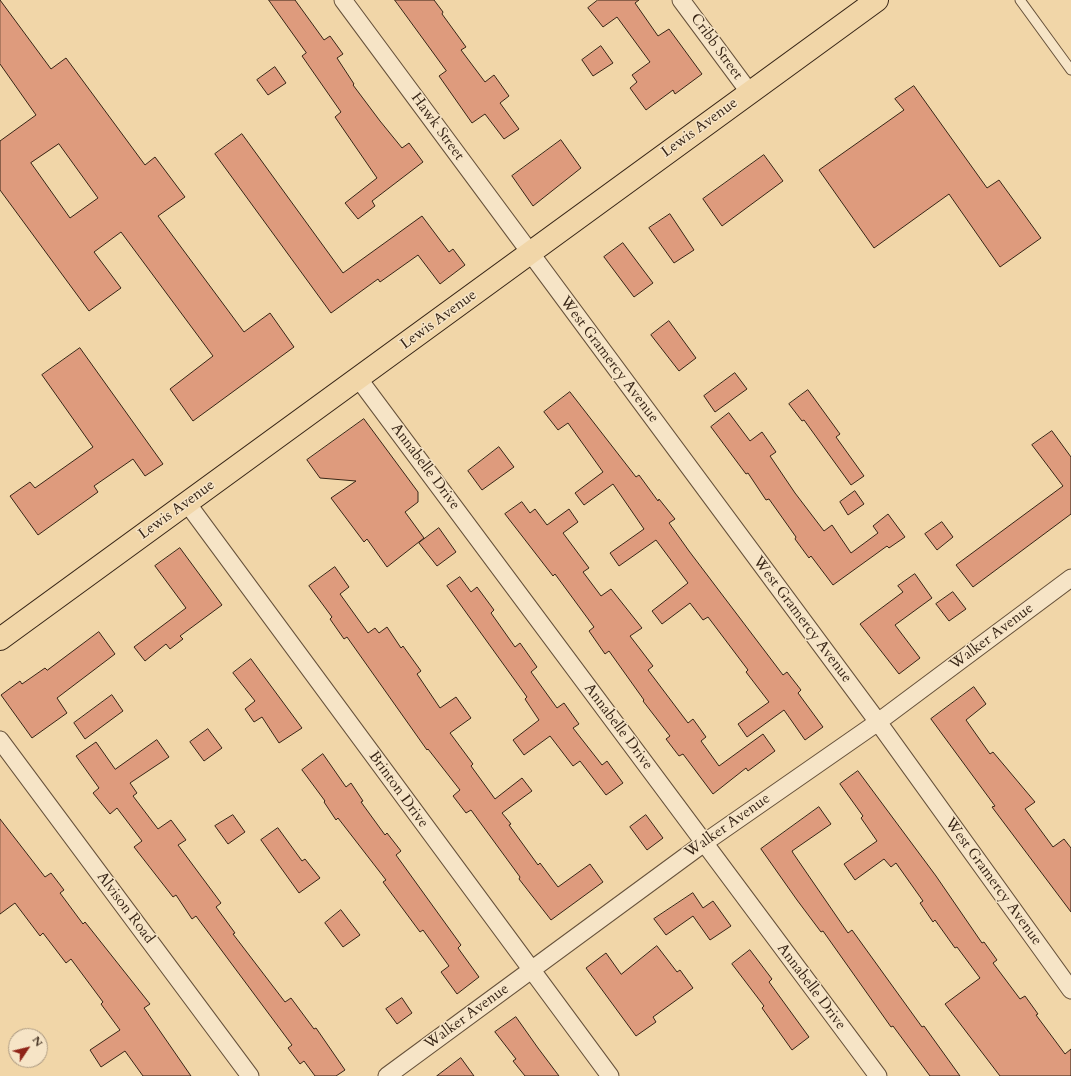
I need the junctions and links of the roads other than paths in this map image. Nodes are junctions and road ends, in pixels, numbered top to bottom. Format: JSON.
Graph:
{"nodes":[{"id":1,"x":343,"y":0,"type":"edge"},
{"id":2,"x":681,"y":0,"type":"edge"},
{"id":3,"x":878,"y":0,"type":"edge"},
{"id":4,"x":1020,"y":0,"type":"edge"},
{"id":5,"x":1071,"y":70,"type":"edge"},
{"id":6,"x":750,"y":93,"type":"junction"},
{"id":7,"x":530,"y":254,"type":"junction"},
{"id":8,"x":358,"y":378,"type":"junction"},
{"id":9,"x":187,"y":503,"type":"junction"},
{"id":10,"x":1071,"y":578,"type":"edge"},
{"id":11,"x":0,"y":639,"type":"edge"},
{"id":12,"x":878,"y":722,"type":"junction"},
{"id":13,"x":0,"y":740,"type":"edge"},
{"id":14,"x":704,"y":843,"type":"junction"},
{"id":15,"x":531,"y":970,"type":"junction"},
{"id":16,"x":1071,"y":990,"type":"edge"},
{"id":17,"x":250,"y":1076,"type":"edge"},
{"id":18,"x":387,"y":1076,"type":"edge"},
{"id":19,"x":610,"y":1076,"type":"edge"},
{"id":20,"x":878,"y":1076,"type":"edge"}],
"edges":[{"from":1,"to":7,"type":"street","name":"Hawk Street"},
{"from":2,"to":6,"type":"street","name":"Cribb Street"},
{"from":3,"to":6,"type":"main road","name":"Lewis Avenue"},
{"from":4,"to":5,"type":"lane"},
{"from":6,"to":7,"type":"main road","name":"Lewis Avenue"},
{"from":7,"to":8,"type":"main road","name":"Lewis Avenue"},
{"from":7,"to":12,"type":"street","name":"West Gramercy Avenue"},
{"from":8,"to":9,"type":"main road","name":"Lewis Avenue"},
{"from":8,"to":14,"type":"street","name":"Annabelle Drive"},
{"from":9,"to":11,"type":"main road","name":"Lewis Avenue"},
{"from":9,"to":15,"type":"street","name":"Brinton Drive"},
{"from":10,"to":12,"type":"street","name":"Walker Avenue"},
{"from":12,"to":14,"type":"street","name":"Walker Avenue"},
{"from":12,"to":16,"type":"street","name":"West Gramercy Avenue"},
{"from":13,"to":17,"type":"street","name":"Alvison Road"},
{"from":14,"to":15,"type":"street","name":"Walker Avenue"},
{"from":14,"to":20,"type":"street","name":"Annabelle Drive"},
{"from":15,"to":18,"type":"street","name":"Walker Avenue"},
{"from":15,"to":19,"type":"street","name":"Brinton Drive"}]}
